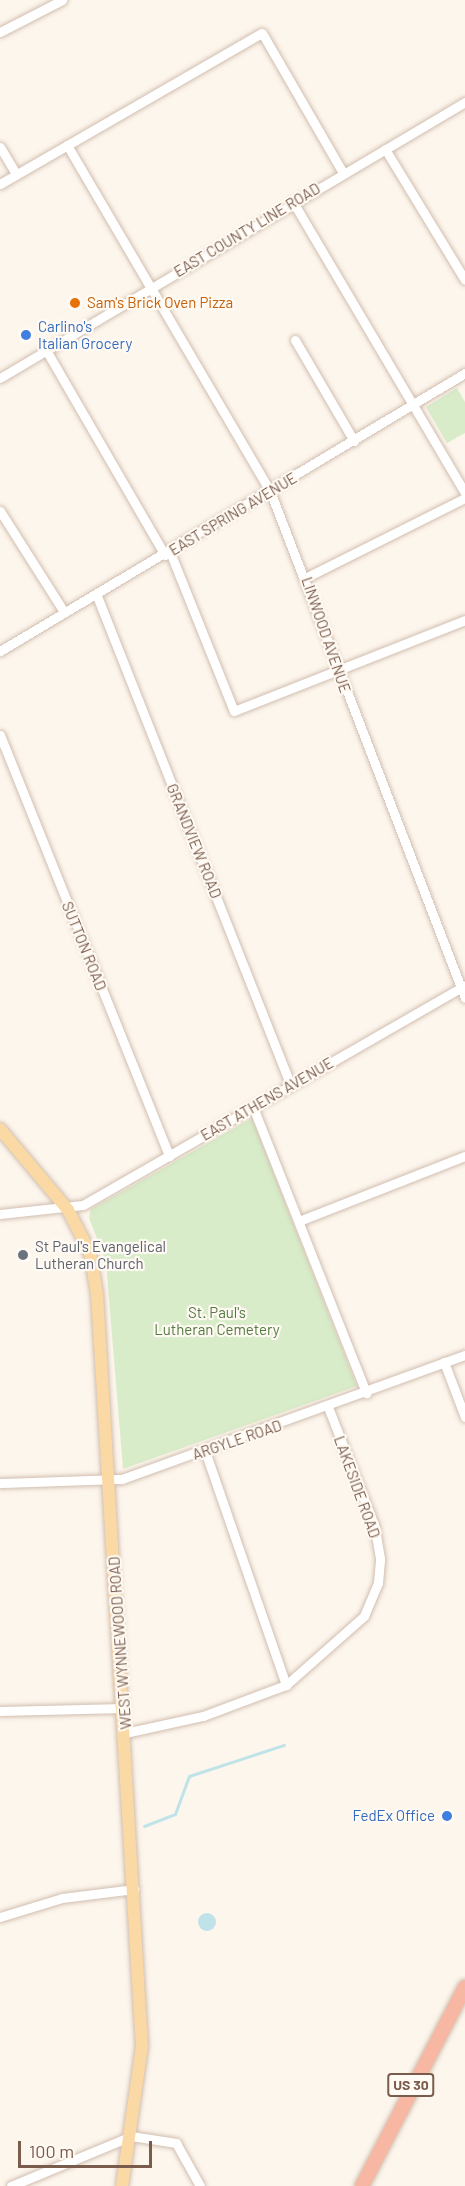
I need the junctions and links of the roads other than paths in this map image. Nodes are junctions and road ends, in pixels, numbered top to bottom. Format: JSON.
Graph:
{"nodes":[{"id":1,"x":62,"y":0,"type":"edge"},
{"id":2,"x":0,"y":32,"type":"edge"},
{"id":3,"x":465,"y":102,"type":"edge"},
{"id":4,"x":67,"y":145,"type":"junction"},
{"id":5,"x":0,"y":147,"type":"edge"},
{"id":6,"x":385,"y":149,"type":"junction"},
{"id":7,"x":342,"y":171,"type":"junction"},
{"id":8,"x":16,"y":174,"type":"junction"},
{"id":9,"x":0,"y":184,"type":"edge"},
{"id":10,"x":293,"y":202,"type":"junction"},
{"id":11,"x":465,"y":280,"type":"edge"},
{"id":12,"x":154,"y":287,"type":"junction"},
{"id":13,"x":295,"y":340,"type":"dead end"},
{"id":14,"x":46,"y":350,"type":"junction"},
{"id":15,"x":465,"y":373,"type":"edge"},
{"id":16,"x":0,"y":378,"type":"edge"},
{"id":17,"x":415,"y":405,"type":"junction"},
{"id":18,"x":354,"y":441,"type":"junction"},
{"id":19,"x":270,"y":491,"type":"junction"},
{"id":20,"x":465,"y":493,"type":"edge"},
{"id":21,"x":465,"y":498,"type":"edge"},
{"id":22,"x":1,"y":514,"type":"edge"},
{"id":23,"x":168,"y":553,"type":"junction"},
{"id":24,"x":307,"y":577,"type":"junction"},
{"id":25,"x":98,"y":596,"type":"junction"},
{"id":26,"x":64,"y":612,"type":"junction"},
{"id":27,"x":465,"y":620,"type":"edge"},
{"id":28,"x":0,"y":651,"type":"edge"},
{"id":29,"x":336,"y":670,"type":"junction"},
{"id":30,"x":0,"y":735,"type":"edge"},
{"id":31,"x":463,"y":986,"type":"edge"},
{"id":32,"x":465,"y":998,"type":"edge"},
{"id":33,"x":291,"y":1086,"type":"junction"},
{"id":34,"x":253,"y":1107,"type":"junction"},
{"id":35,"x":0,"y":1130,"type":"edge"},
{"id":36,"x":169,"y":1156,"type":"junction"},
{"id":37,"x":465,"y":1156,"type":"edge"},
{"id":38,"x":68,"y":1210,"type":"junction"},
{"id":39,"x":0,"y":1214,"type":"edge"},
{"id":40,"x":299,"y":1221,"type":"junction"},
{"id":41,"x":465,"y":1354,"type":"edge"},
{"id":42,"x":444,"y":1362,"type":"junction"},
{"id":43,"x":366,"y":1393,"type":"junction"},
{"id":44,"x":328,"y":1407,"type":"junction"},
{"id":45,"x":465,"y":1417,"type":"edge"},
{"id":46,"x":205,"y":1451,"type":"junction"},
{"id":47,"x":109,"y":1480,"type":"junction"},
{"id":48,"x":0,"y":1484,"type":"edge"},
{"id":49,"x":286,"y":1685,"type":"junction"},
{"id":50,"x":124,"y":1708,"type":"junction"},
{"id":51,"x":0,"y":1711,"type":"edge"},
{"id":52,"x":125,"y":1733,"type":"junction"},
{"id":53,"x":134,"y":1888,"type":"junction"},
{"id":54,"x":0,"y":1917,"type":"edge"},
{"id":55,"x":465,"y":1987,"type":"edge"},
{"id":56,"x":131,"y":2136,"type":"junction"},
{"id":57,"x":11,"y":2186,"type":"edge"},
{"id":58,"x":122,"y":2186,"type":"edge"},
{"id":59,"x":200,"y":2186,"type":"edge"},
{"id":60,"x":363,"y":2186,"type":"edge"}],
"edges":[{"from":1,"to":2,"type":"street"},
{"from":3,"to":6,"type":"street","name":"EAST COUNTY LINE ROAD"},
{"from":4,"to":7,"type":"street"},
{"from":4,"to":8,"type":"street"},
{"from":4,"to":12,"type":"street","name":"LINWOOD AVENUE"},
{"from":5,"to":8,"type":"street"},
{"from":6,"to":7,"type":"street","name":"EAST COUNTY LINE ROAD"},
{"from":6,"to":11,"type":"street"},
{"from":7,"to":10,"type":"street","name":"EAST COUNTY LINE ROAD"},
{"from":8,"to":9,"type":"street"},
{"from":10,"to":12,"type":"street","name":"EAST COUNTY LINE ROAD"},
{"from":10,"to":17,"type":"street"},
{"from":12,"to":14,"type":"street","name":"EAST COUNTY LINE ROAD"},
{"from":12,"to":19,"type":"street","name":"LINWOOD AVENUE"},
{"from":13,"to":18,"type":"street"},
{"from":14,"to":16,"type":"street","name":"EAST COUNTY LINE ROAD"},
{"from":14,"to":23,"type":"street"},
{"from":15,"to":17,"type":"street","name":"EAST SPRING AVENUE"},
{"from":17,"to":18,"type":"street","name":"EAST SPRING AVENUE"},
{"from":17,"to":20,"type":"street"},
{"from":18,"to":19,"type":"street","name":"EAST SPRING AVENUE"},
{"from":19,"to":23,"type":"street","name":"EAST SPRING AVENUE"},
{"from":19,"to":24,"type":"street","name":"LINWOOD AVENUE"},
{"from":21,"to":24,"type":"street"},
{"from":22,"to":26,"type":"street"},
{"from":23,"to":25,"type":"street","name":"EAST SPRING AVENUE"},
{"from":23,"to":29,"type":"street"},
{"from":24,"to":29,"type":"street","name":"LINWOOD AVENUE"},
{"from":25,"to":26,"type":"street","name":"EAST SPRING AVENUE"},
{"from":25,"to":33,"type":"street","name":"GRANDVIEW ROAD"},
{"from":26,"to":28,"type":"street","name":"EAST SPRING AVENUE"},
{"from":27,"to":29,"type":"street"},
{"from":29,"to":31,"type":"street","name":"LINWOOD AVENUE"},
{"from":30,"to":36,"type":"street","name":"SUTTON ROAD"},
{"from":31,"to":32,"type":"street","name":"LINWOOD AVENUE"},
{"from":31,"to":33,"type":"street","name":"EAST ATHENS AVENUE"},
{"from":33,"to":34,"type":"street","name":"EAST ATHENS AVENUE"},
{"from":34,"to":36,"type":"street","name":"EAST ATHENS AVENUE"},
{"from":34,"to":40,"type":"street"},
{"from":35,"to":38,"type":"main road","name":"WEST WYNNEWOOD ROAD"},
{"from":36,"to":38,"type":"street","name":"EAST ATHENS AVENUE"},
{"from":37,"to":40,"type":"street"},
{"from":38,"to":39,"type":"street"},
{"from":38,"to":47,"type":"main road","name":"WEST WYNNEWOOD ROAD"},
{"from":40,"to":43,"type":"street"},
{"from":41,"to":42,"type":"street","name":"ARGYLE ROAD"},
{"from":42,"to":43,"type":"street","name":"ARGYLE ROAD"},
{"from":42,"to":45,"type":"street"},
{"from":43,"to":44,"type":"street","name":"ARGYLE ROAD"},
{"from":44,"to":46,"type":"street","name":"ARGYLE ROAD"},
{"from":44,"to":49,"type":"street","name":"LAKESIDE ROAD"},
{"from":46,"to":47,"type":"street","name":"ARGYLE ROAD"},
{"from":46,"to":49,"type":"street"},
{"from":47,"to":48,"type":"street","name":"ARGYLE ROAD"},
{"from":47,"to":50,"type":"main road","name":"WEST WYNNEWOOD ROAD"},
{"from":49,"to":52,"type":"street","name":"LAKESIDE ROAD"},
{"from":50,"to":51,"type":"street"},
{"from":50,"to":52,"type":"main road","name":"WEST WYNNEWOOD ROAD"},
{"from":52,"to":53,"type":"main road","name":"WEST WYNNEWOOD ROAD"},
{"from":53,"to":54,"type":"street"},
{"from":53,"to":56,"type":"main road","name":"WEST WYNNEWOOD ROAD"},
{"from":55,"to":60,"type":"highway","number":"US 30"},
{"from":56,"to":57,"type":"street"},
{"from":56,"to":58,"type":"main road","name":"WEST WYNNEWOOD ROAD"},
{"from":56,"to":59,"type":"street"}]}
